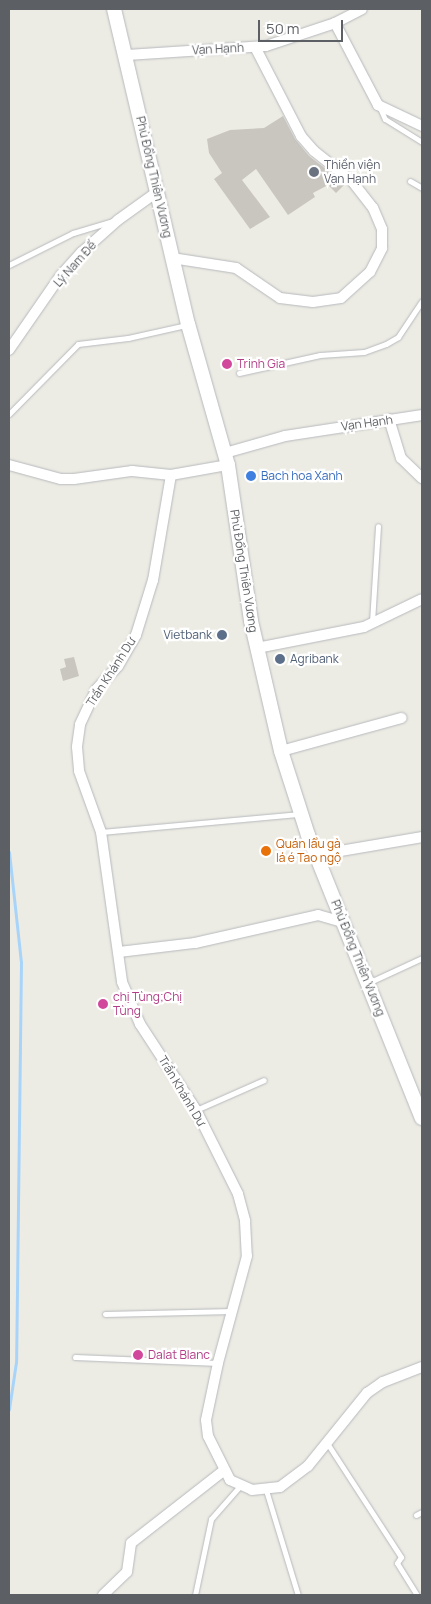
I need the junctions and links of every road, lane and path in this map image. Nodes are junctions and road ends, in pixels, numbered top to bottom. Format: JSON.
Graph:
{"nodes":[{"id":1,"x":114,"y":9,"type":"edge"},
{"id":2,"x":362,"y":9,"type":"edge"},
{"id":3,"x":335,"y":24,"type":"junction"},
{"id":4,"x":255,"y":47,"type":"junction"},
{"id":5,"x":127,"y":55,"type":"junction"},
{"id":6,"x":378,"y":105,"type":"junction"},
{"id":7,"x":422,"y":126,"type":"edge"},
{"id":8,"x":422,"y":142,"type":"edge"},
{"id":9,"x":410,"y":181,"type":"dead end"},
{"id":10,"x":422,"y":188,"type":"edge"},
{"id":11,"x":157,"y":192,"type":"junction"},
{"id":12,"x":118,"y":220,"type":"junction"},
{"id":13,"x":172,"y":258,"type":"junction"},
{"id":14,"x":9,"y":265,"type":"edge"},
{"id":15,"x":422,"y":301,"type":"edge"},
{"id":16,"x":188,"y":324,"type":"junction"},
{"id":17,"x":9,"y":350,"type":"edge"},
{"id":18,"x":239,"y":373,"type":"dead end"},
{"id":19,"x":9,"y":414,"type":"edge"},
{"id":20,"x":422,"y":415,"type":"edge"},
{"id":21,"x":389,"y":419,"type":"junction"},
{"id":22,"x":227,"y":459,"type":"junction"},
{"id":23,"x":9,"y":465,"type":"edge"},
{"id":24,"x":171,"y":475,"type":"junction"},
{"id":25,"x":422,"y":478,"type":"edge"},
{"id":26,"x":378,"y":526,"type":"dead end"},
{"id":27,"x":422,"y":599,"type":"edge"},
{"id":28,"x":372,"y":624,"type":"junction"},
{"id":29,"x":257,"y":648,"type":"junction"},
{"id":30,"x":402,"y":718,"type":"dead end"},
{"id":31,"x":281,"y":751,"type":"junction"},
{"id":32,"x":300,"y":814,"type":"junction"},
{"id":33,"x":102,"y":832,"type":"junction"},
{"id":34,"x":422,"y":837,"type":"edge"},
{"id":35,"x":317,"y":855,"type":"junction"},
{"id":36,"x":343,"y":922,"type":"junction"},
{"id":37,"x":119,"y":952,"type":"junction"},
{"id":38,"x":422,"y":958,"type":"edge"},
{"id":39,"x":368,"y":983,"type":"junction"},
{"id":40,"x":264,"y":1080,"type":"dead end"},
{"id":41,"x":196,"y":1110,"type":"junction"},
{"id":42,"x":422,"y":1118,"type":"edge"},
{"id":43,"x":234,"y":1310,"type":"junction"},
{"id":44,"x":105,"y":1314,"type":"dead end"},
{"id":45,"x":75,"y":1357,"type":"dead end"},
{"id":46,"x":218,"y":1363,"type":"junction"},
{"id":47,"x":422,"y":1367,"type":"edge"},
{"id":48,"x":326,"y":1441,"type":"junction"},
{"id":49,"x":223,"y":1471,"type":"junction"},
{"id":50,"x":240,"y":1486,"type":"junction"},
{"id":51,"x":266,"y":1490,"type":"junction"},
{"id":52,"x":422,"y":1512,"type":"edge"},
{"id":53,"x":416,"y":1515,"type":"dead end"},
{"id":54,"x":103,"y":1595,"type":"edge"},
{"id":55,"x":195,"y":1595,"type":"edge"},
{"id":56,"x":298,"y":1595,"type":"edge"},
{"id":57,"x":417,"y":1595,"type":"edge"}],
"edges":[{"from":1,"to":5,"type":"main road","name":"Phù Đổng Thiên Vương"},
{"from":2,"to":3,"type":"street","name":"Vạn Hạnh"},
{"from":3,"to":4,"type":"street","name":"Vạn Hạnh"},
{"from":3,"to":6,"type":"street"},
{"from":4,"to":5,"type":"street","name":"Vạn Hạnh"},
{"from":4,"to":13,"type":"street"},
{"from":5,"to":11,"type":"main road","name":"Phù Đổng Thiên Vương"},
{"from":6,"to":7,"type":"street"},
{"from":6,"to":8,"type":"lane"},
{"from":9,"to":10,"type":"lane"},
{"from":11,"to":12,"type":"street","name":"Lý Nam Đế"},
{"from":11,"to":13,"type":"main road","name":"Phù Đổng Thiên Vương"},
{"from":12,"to":14,"type":"lane"},
{"from":12,"to":17,"type":"street","name":"Lý Nam Đế"},
{"from":13,"to":16,"type":"main road","name":"Phù Đổng Thiên Vương"},
{"from":15,"to":18,"type":"lane"},
{"from":16,"to":19,"type":"lane"},
{"from":16,"to":22,"type":"main road","name":"Phù Đổng Thiên Vương"},
{"from":20,"to":21,"type":"street","name":"Vạn Hạnh"},
{"from":21,"to":22,"type":"street","name":"Vạn Hạnh"},
{"from":21,"to":25,"type":"street"},
{"from":22,"to":24,"type":"street"},
{"from":22,"to":29,"type":"main road","name":"Phù Đổng Thiên Vương"},
{"from":23,"to":24,"type":"street"},
{"from":24,"to":33,"type":"street","name":"Trần Khánh Dư"},
{"from":26,"to":28,"type":"lane"},
{"from":27,"to":28,"type":"street"},
{"from":28,"to":29,"type":"street"},
{"from":29,"to":31,"type":"main road","name":"Phù Đổng Thiên Vương"},
{"from":30,"to":31,"type":"street"},
{"from":31,"to":32,"type":"main road","name":"Phù Đổng Thiên Vương"},
{"from":32,"to":33,"type":"lane"},
{"from":32,"to":35,"type":"main road","name":"Phù Đổng Thiên Vương"},
{"from":33,"to":37,"type":"street","name":"Trần Khánh Dư"},
{"from":34,"to":35,"type":"street"},
{"from":35,"to":36,"type":"main road","name":"Phù Đổng Thiên Vương"},
{"from":36,"to":37,"type":"street"},
{"from":36,"to":39,"type":"main road","name":"Phù Đổng Thiên Vương"},
{"from":37,"to":41,"type":"street","name":"Trần Khánh Dư"},
{"from":38,"to":39,"type":"lane"},
{"from":39,"to":42,"type":"main road","name":"Phù Đổng Thiên Vương"},
{"from":40,"to":41,"type":"lane"},
{"from":41,"to":43,"type":"street","name":"Trần Khánh Dư"},
{"from":43,"to":44,"type":"lane"},
{"from":43,"to":46,"type":"street","name":"Trần Khánh Dư"},
{"from":45,"to":46,"type":"lane"},
{"from":46,"to":49,"type":"street","name":"Trần Khánh Dư"},
{"from":47,"to":48,"type":"street"},
{"from":48,"to":51,"type":"street"},
{"from":48,"to":57,"type":"lane"},
{"from":49,"to":50,"type":"street","name":"Trần Khánh Dư"},
{"from":49,"to":54,"type":"street"},
{"from":50,"to":51,"type":"street"},
{"from":50,"to":55,"type":"lane"},
{"from":51,"to":56,"type":"lane"},
{"from":52,"to":53,"type":"lane"}]}
